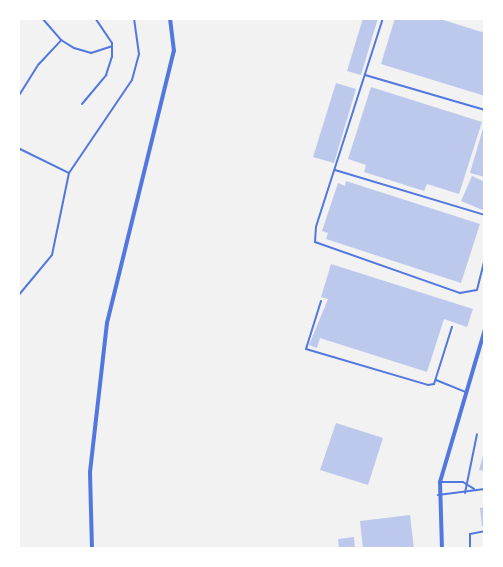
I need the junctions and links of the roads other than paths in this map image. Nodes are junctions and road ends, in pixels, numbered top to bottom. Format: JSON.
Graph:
{"nodes":[{"id":1,"x":42,"y":18,"type":"edge"},
{"id":2,"x":95,"y":18,"type":"edge"},
{"id":3,"x":134,"y":18,"type":"edge"},
{"id":4,"x":170,"y":18,"type":"edge"},
{"id":5,"x":383,"y":18,"type":"edge"},
{"id":6,"x":61,"y":40,"type":"junction"},
{"id":7,"x":112,"y":46,"type":"junction"},
{"id":8,"x":365,"y":75,"type":"junction"},
{"id":9,"x":18,"y":97,"type":"edge"},
{"id":10,"x":82,"y":104,"type":"dead end"},
{"id":11,"x":485,"y":110,"type":"edge"},
{"id":12,"x":18,"y":148,"type":"edge"},
{"id":13,"x":335,"y":170,"type":"junction"},
{"id":14,"x":69,"y":173,"type":"junction"},
{"id":15,"x":485,"y":215,"type":"edge"},
{"id":16,"x":485,"y":259,"type":"edge"},
{"id":17,"x":18,"y":296,"type":"edge"},
{"id":18,"x":321,"y":301,"type":"dead end"},
{"id":19,"x":452,"y":327,"type":"dead end"},
{"id":20,"x":485,"y":329,"type":"edge"},
{"id":21,"x":436,"y":380,"type":"junction"},
{"id":22,"x":465,"y":392,"type":"junction"},
{"id":23,"x":477,"y":434,"type":"dead end"},
{"id":24,"x":440,"y":482,"type":"junction"},
{"id":25,"x":468,"y":483,"type":"junction"},
{"id":26,"x":474,"y":489,"type":"junction"},
{"id":27,"x":485,"y":489,"type":"edge"},
{"id":28,"x":465,"y":493,"type":"junction"},
{"id":29,"x":438,"y":495,"type":"junction"},
{"id":30,"x":485,"y":531,"type":"edge"},
{"id":31,"x":92,"y":549,"type":"edge"},
{"id":32,"x":442,"y":549,"type":"edge"},
{"id":33,"x":470,"y":549,"type":"edge"}],
"edges":[{"from":1,"to":6,"type":"lane"},
{"from":2,"to":7,"type":"lane"},
{"from":3,"to":14,"type":"lane"},
{"from":4,"to":31,"type":"street"},
{"from":5,"to":8,"type":"lane"},
{"from":6,"to":7,"type":"lane"},
{"from":6,"to":9,"type":"lane"},
{"from":7,"to":10,"type":"lane"},
{"from":8,"to":11,"type":"lane"},
{"from":8,"to":13,"type":"lane"},
{"from":12,"to":14,"type":"lane"},
{"from":13,"to":15,"type":"lane"},
{"from":13,"to":16,"type":"lane"},
{"from":14,"to":17,"type":"lane"},
{"from":18,"to":21,"type":"lane"},
{"from":19,"to":21,"type":"lane"},
{"from":20,"to":22,"type":"street"},
{"from":21,"to":22,"type":"lane"},
{"from":22,"to":24,"type":"street"},
{"from":23,"to":25,"type":"lane"},
{"from":24,"to":25,"type":"lane"},
{"from":24,"to":29,"type":"street"},
{"from":25,"to":26,"type":"lane"},
{"from":25,"to":28,"type":"lane"},
{"from":26,"to":27,"type":"lane"},
{"from":26,"to":28,"type":"lane"},
{"from":28,"to":29,"type":"lane"},
{"from":29,"to":32,"type":"street"},
{"from":30,"to":33,"type":"lane"}]}
